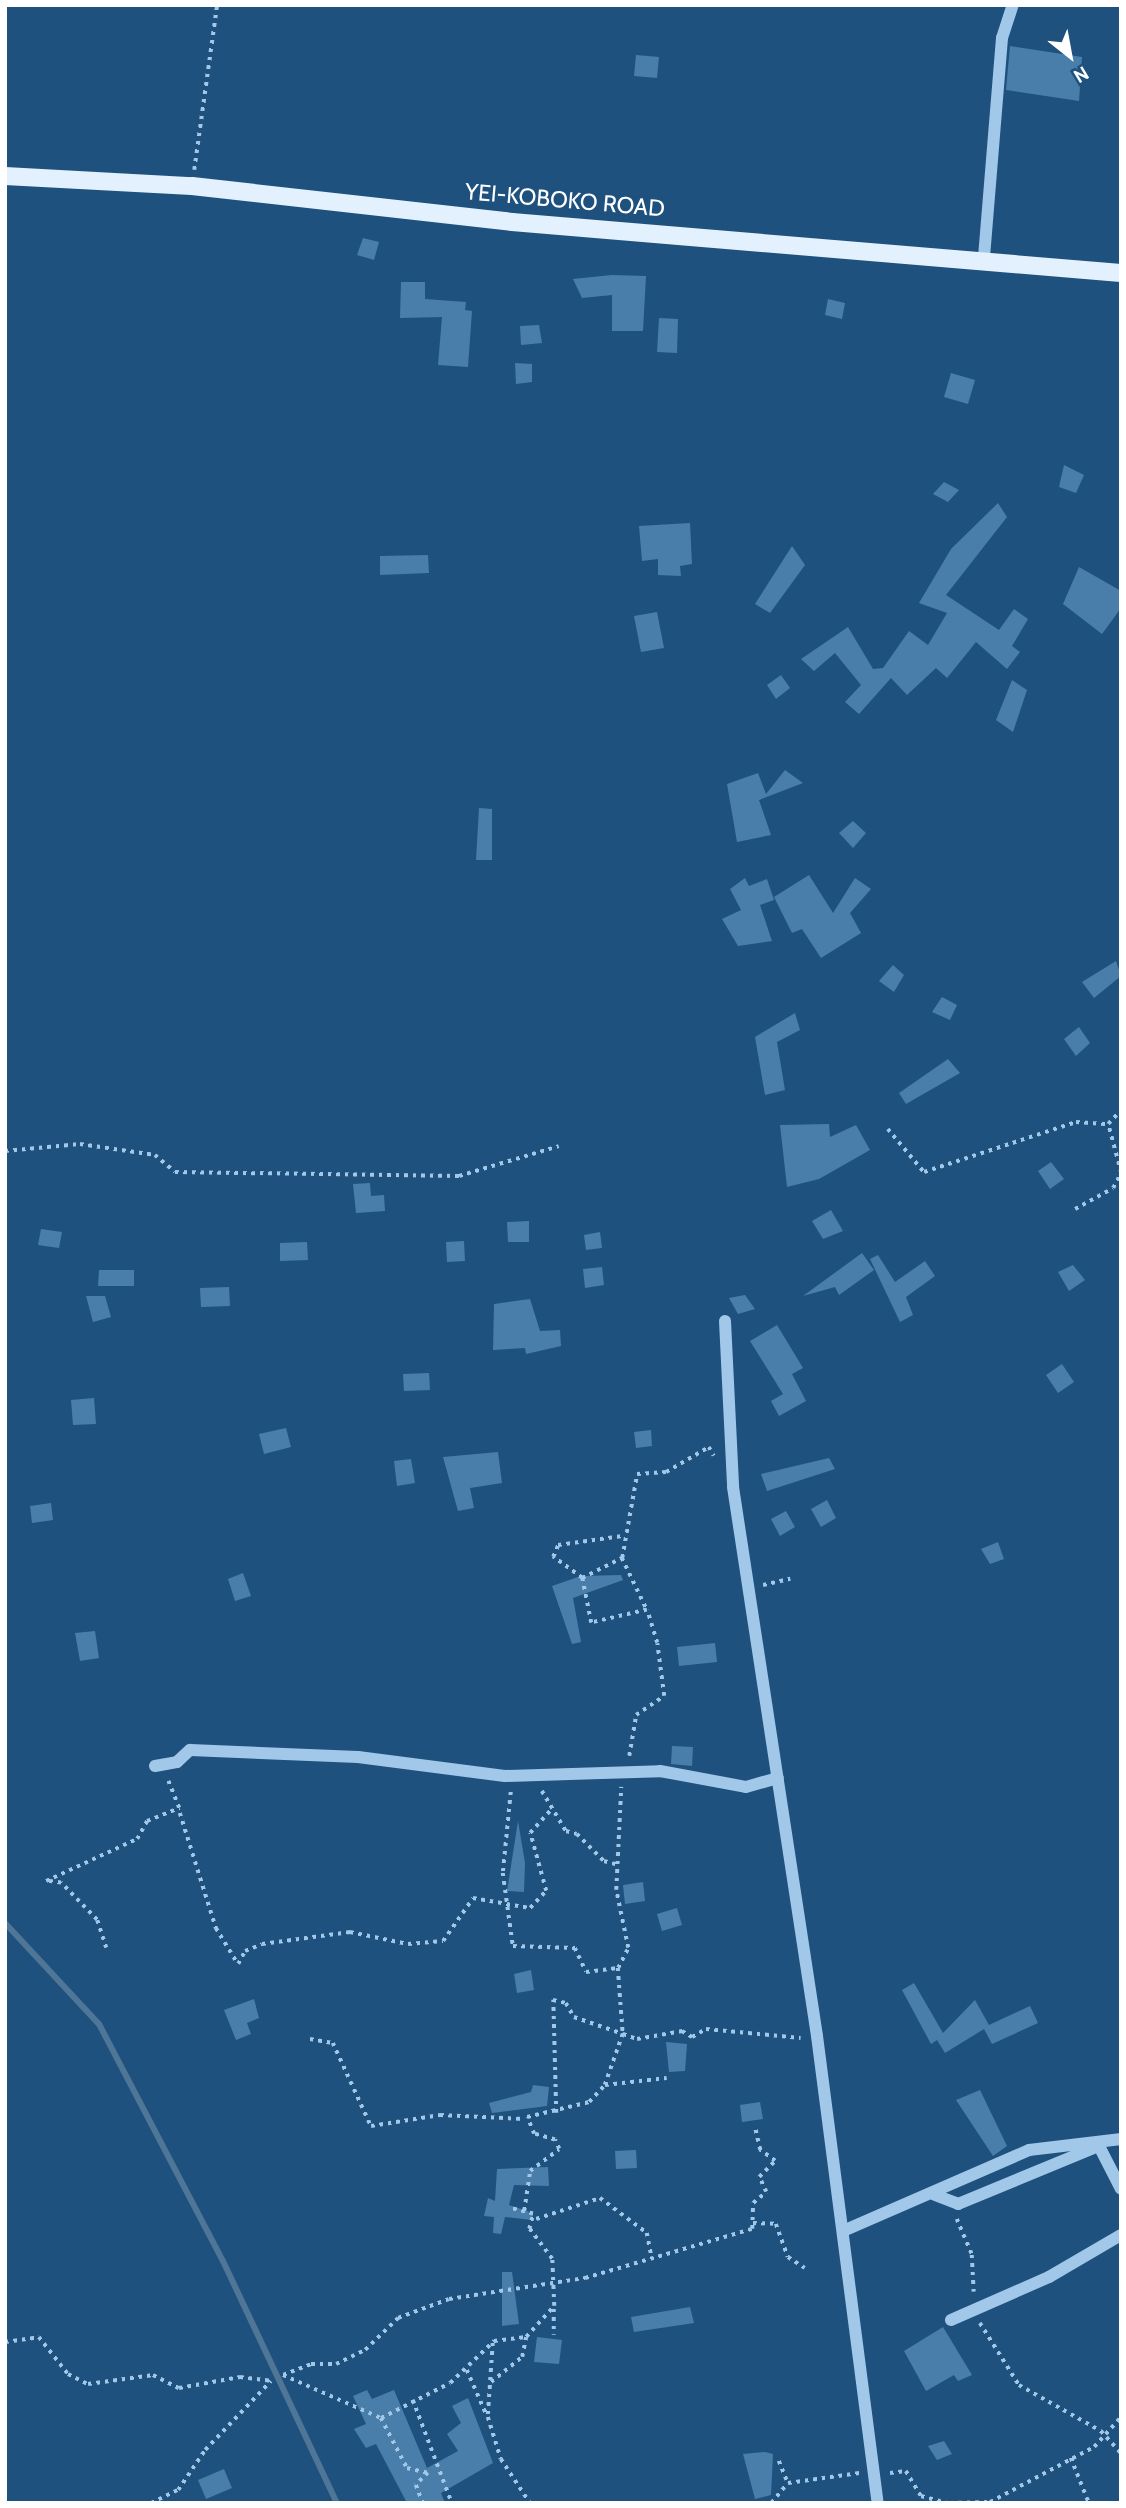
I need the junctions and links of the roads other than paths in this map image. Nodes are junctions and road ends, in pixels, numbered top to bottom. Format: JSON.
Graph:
{"nodes":[{"id":1,"x":1013,"y":5,"type":"edge"},
{"id":2,"x":5,"y":176,"type":"edge"},
{"id":3,"x":984,"y":257,"type":"junction"},
{"id":4,"x":1121,"y":273,"type":"edge"},
{"id":5,"x":725,"y":1321,"type":"dead end"},
{"id":6,"x":155,"y":1766,"type":"dead end"},
{"id":7,"x":778,"y":1778,"type":"junction"},
{"id":8,"x":1121,"y":2139,"type":"edge"},
{"id":9,"x":1099,"y":2146,"type":"junction"},
{"id":10,"x":1121,"y":2189,"type":"edge"},
{"id":11,"x":934,"y":2195,"type":"junction"},
{"id":12,"x":843,"y":2231,"type":"junction"},
{"id":13,"x":1121,"y":2235,"type":"edge"},
{"id":14,"x":951,"y":2320,"type":"dead end"},
{"id":15,"x":878,"y":2503,"type":"edge"}],
"edges":[{"from":1,"to":3,"type":"street"},
{"from":2,"to":3,"type":"main road","name":"YEI-KOBOKO ROAD"},
{"from":3,"to":4,"type":"main road","name":"YEI-KOBOKO ROAD"},
{"from":5,"to":7,"type":"street"},
{"from":6,"to":7,"type":"street"},
{"from":7,"to":12,"type":"street"},
{"from":8,"to":9,"type":"street"},
{"from":9,"to":10,"type":"street"},
{"from":9,"to":11,"type":"street"},
{"from":9,"to":11,"type":"street"},
{"from":11,"to":12,"type":"street"},
{"from":12,"to":15,"type":"street"},
{"from":13,"to":14,"type":"street"}]}
